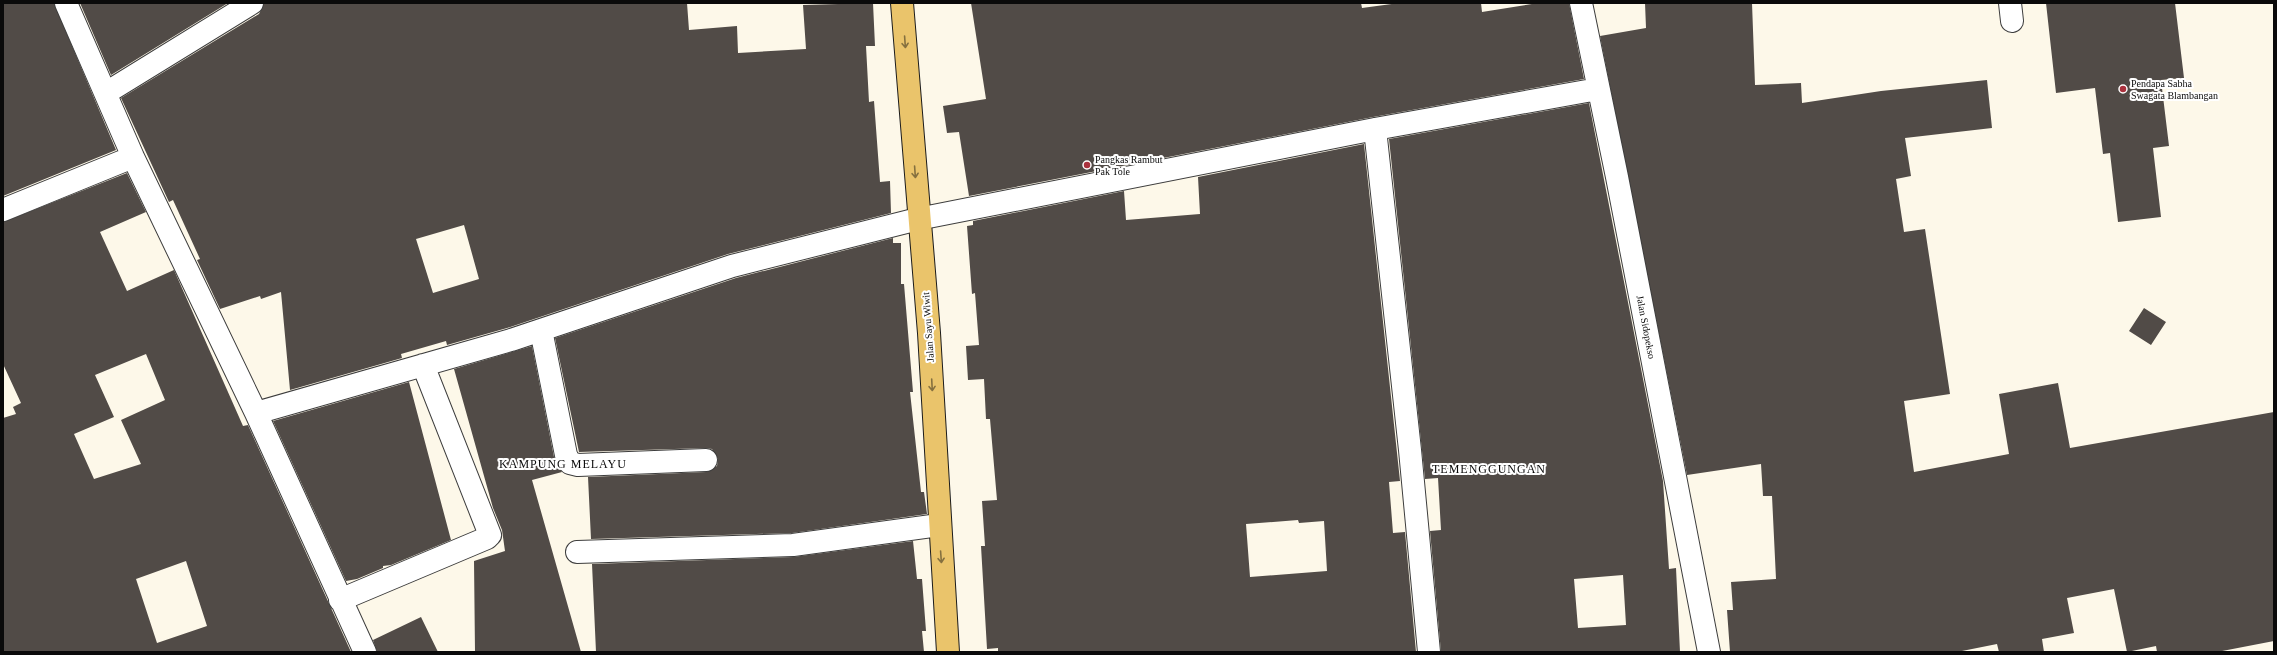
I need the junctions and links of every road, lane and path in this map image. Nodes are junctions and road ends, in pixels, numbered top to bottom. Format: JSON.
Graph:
{"nodes":[{"id":1,"x":66,"y":3,"type":"edge"},
{"id":2,"x":252,"y":3,"type":"edge"},
{"id":3,"x":902,"y":3,"type":"edge"},
{"id":4,"x":1581,"y":3,"type":"edge"},
{"id":5,"x":1598,"y":89,"type":"junction"},
{"id":6,"x":106,"y":93,"type":"junction"},
{"id":7,"x":1375,"y":129,"type":"junction"},
{"id":8,"x":133,"y":157,"type":"junction"},
{"id":9,"x":3,"y":210,"type":"edge"},
{"id":10,"x":918,"y":219,"type":"junction"},
{"id":11,"x":541,"y":330,"type":"junction"},
{"id":12,"x":423,"y":365,"type":"junction"},
{"id":13,"x":256,"y":413,"type":"junction"},
{"id":14,"x":706,"y":460,"type":"dead end"},
{"id":15,"x":939,"y":525,"type":"junction"},
{"id":16,"x":577,"y":552,"type":"dead end"},
{"id":17,"x":340,"y":600,"type":"junction"},
{"id":18,"x":365,"y":652,"type":"edge"},
{"id":19,"x":948,"y":652,"type":"edge"},
{"id":20,"x":1429,"y":652,"type":"edge"},
{"id":21,"x":1709,"y":652,"type":"edge"}],
"edges":[{"from":1,"to":6,"type":"street"},
{"from":2,"to":6,"type":"street"},
{"from":3,"to":10,"type":"main road","name":"Jalan Sayu Wiwit","one_way":true},
{"from":4,"to":5,"type":"street","name":"Jalan Sidopekso"},
{"from":5,"to":7,"type":"street"},
{"from":5,"to":21,"type":"street","name":"Jalan Sidopekso"},
{"from":6,"to":8,"type":"street"},
{"from":7,"to":10,"type":"street"},
{"from":7,"to":20,"type":"street"},
{"from":8,"to":9,"type":"street"},
{"from":8,"to":13,"type":"street"},
{"from":10,"to":11,"type":"street"},
{"from":10,"to":15,"type":"main road","name":"Jalan Sayu Wiwit","one_way":true},
{"from":11,"to":12,"type":"street"},
{"from":11,"to":14,"type":"street"},
{"from":12,"to":13,"type":"street"},
{"from":12,"to":17,"type":"street"},
{"from":13,"to":17,"type":"street"},
{"from":15,"to":16,"type":"street"},
{"from":15,"to":19,"type":"main road","name":"Jalan Sayu Wiwit","one_way":true},
{"from":17,"to":18,"type":"street"}]}
